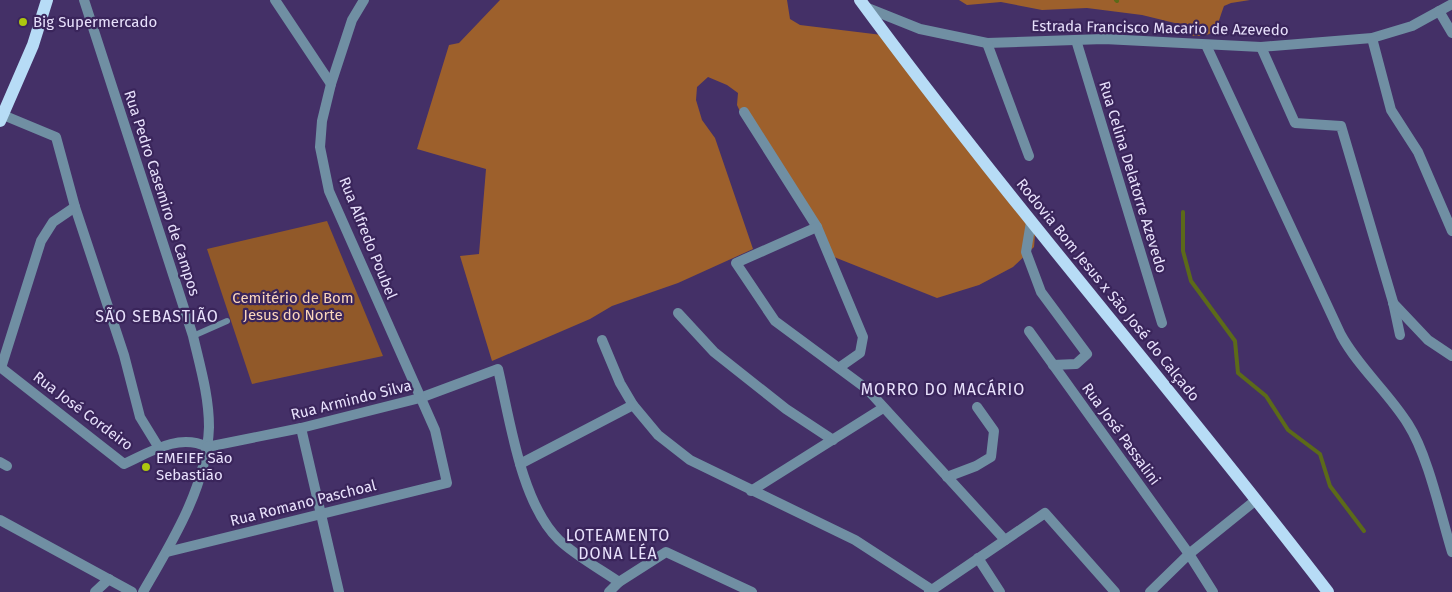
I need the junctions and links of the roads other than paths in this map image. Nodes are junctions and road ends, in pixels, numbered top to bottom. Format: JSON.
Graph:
{"nodes":[{"id":1,"x":47,"y":0,"type":"edge"},
{"id":2,"x":84,"y":0,"type":"edge"},
{"id":3,"x":275,"y":0,"type":"edge"},
{"id":4,"x":364,"y":0,"type":"edge"},
{"id":5,"x":863,"y":3,"type":"edge"},
{"id":6,"x":1452,"y":4,"type":"edge"},
{"id":7,"x":1439,"y":11,"type":"junction"},
{"id":8,"x":1452,"y":33,"type":"edge"},
{"id":9,"x":1372,"y":38,"type":"junction"},
{"id":10,"x":1076,"y":40,"type":"junction"},
{"id":11,"x":987,"y":43,"type":"junction"},
{"id":12,"x":1206,"y":45,"type":"junction"},
{"id":13,"x":1262,"y":48,"type":"junction"},
{"id":14,"x":331,"y":84,"type":"junction"},
{"id":15,"x":744,"y":112,"type":"dead end"},
{"id":16,"x":1,"y":118,"type":"edge"},
{"id":17,"x":1029,"y":156,"type":"dead end"},
{"id":18,"x":75,"y":207,"type":"junction"},
{"id":19,"x":1031,"y":222,"type":"junction"},
{"id":20,"x":817,"y":227,"type":"junction"},
{"id":21,"x":1452,"y":231,"type":"edge"},
{"id":22,"x":1393,"y":302,"type":"junction"},
{"id":23,"x":678,"y":313,"type":"dead end"},
{"id":24,"x":227,"y":321,"type":"dead end"},
{"id":25,"x":1162,"y":323,"type":"dead end"},
{"id":26,"x":1029,"y":331,"type":"dead end"},
{"id":27,"x":1400,"y":334,"type":"dead end"},
{"id":28,"x":193,"y":336,"type":"junction"},
{"id":29,"x":602,"y":340,"type":"dead end"},
{"id":30,"x":1452,"y":356,"type":"edge"},
{"id":31,"x":1053,"y":365,"type":"junction"},
{"id":32,"x":0,"y":367,"type":"edge"},
{"id":33,"x":840,"y":367,"type":"junction"},
{"id":34,"x":420,"y":398,"type":"junction"},
{"id":35,"x":633,"y":405,"type":"junction"},
{"id":36,"x":978,"y":407,"type":"dead end"},
{"id":37,"x":883,"y":408,"type":"junction"},
{"id":38,"x":301,"y":428,"type":"junction"},
{"id":39,"x":833,"y":440,"type":"junction"},
{"id":40,"x":207,"y":447,"type":"junction"},
{"id":41,"x":159,"y":448,"type":"junction"},
{"id":42,"x":520,"y":464,"type":"junction"},
{"id":43,"x":947,"y":477,"type":"junction"},
{"id":44,"x":447,"y":483,"type":"joint"},
{"id":45,"x":751,"y":491,"type":"junction"},
{"id":46,"x":1256,"y":500,"type":"junction"},
{"id":47,"x":322,"y":514,"type":"junction"},
{"id":48,"x":0,"y":520,"type":"edge"},
{"id":49,"x":1005,"y":540,"type":"junction"},
{"id":50,"x":167,"y":552,"type":"junction"},
{"id":51,"x":1452,"y":552,"type":"edge"},
{"id":52,"x":1189,"y":554,"type":"junction"},
{"id":53,"x":978,"y":558,"type":"junction"},
{"id":54,"x":109,"y":579,"type":"junction"},
{"id":55,"x":619,"y":582,"type":"junction"},
{"id":56,"x":931,"y":591,"type":"edge"},
{"id":57,"x":95,"y":592,"type":"edge"},
{"id":58,"x":132,"y":592,"type":"edge"},
{"id":59,"x":143,"y":592,"type":"edge"},
{"id":60,"x":339,"y":592,"type":"edge"},
{"id":61,"x":609,"y":592,"type":"edge"},
{"id":62,"x":752,"y":592,"type":"edge"},
{"id":63,"x":1000,"y":592,"type":"edge"},
{"id":64,"x":1115,"y":592,"type":"edge"},
{"id":65,"x":1150,"y":592,"type":"edge"},
{"id":66,"x":1213,"y":592,"type":"edge"},
{"id":67,"x":1328,"y":592,"type":"edge"}],
"edges":[{"from":1,"to":16,"type":"main road"},
{"from":2,"to":28,"type":"street","name":"Rua Pedro Casemiro de Campos"},
{"from":3,"to":14,"type":"street"},
{"from":4,"to":14,"type":"street","name":"Rua Alfredo Poubel"},
{"from":5,"to":11,"type":"street","name":"Estrada Francisco Macario de Azevedo"},
{"from":5,"to":19,"type":"main road","name":"Rodovia Bom Jesus x São José do Calçado"},
{"from":6,"to":7,"type":"street","name":"Estrada Francisco Macario de Azevedo"},
{"from":7,"to":8,"type":"street"},
{"from":7,"to":9,"type":"street","name":"Estrada Francisco Macario de Azevedo"},
{"from":9,"to":13,"type":"street","name":"Estrada Francisco Macario de Azevedo"},
{"from":9,"to":21,"type":"street"},
{"from":10,"to":11,"type":"street","name":"Estrada Francisco Macario de Azevedo"},
{"from":10,"to":12,"type":"street","name":"Estrada Francisco Macario de Azevedo"},
{"from":10,"to":25,"type":"street","name":"Rua Celina Delatorre Azevedo"},
{"from":11,"to":17,"type":"street"},
{"from":12,"to":13,"type":"street","name":"Estrada Francisco Macario de Azevedo"},
{"from":12,"to":51,"type":"street"},
{"from":13,"to":22,"type":"street"},
{"from":14,"to":34,"type":"street","name":"Rua Alfredo Poubel"},
{"from":15,"to":20,"type":"street"},
{"from":16,"to":18,"type":"street"},
{"from":18,"to":32,"type":"street"},
{"from":18,"to":41,"type":"street"},
{"from":19,"to":31,"type":"street"},
{"from":19,"to":46,"type":"main road","name":"Rodovia Bom Jesus x São José do Calçado"},
{"from":20,"to":33,"type":"street"},
{"from":20,"to":33,"type":"street"},
{"from":22,"to":27,"type":"street"},
{"from":22,"to":30,"type":"street"},
{"from":23,"to":39,"type":"street"},
{"from":24,"to":28,"type":"lane"},
{"from":26,"to":31,"type":"street","name":"Rua José Passalini"},
{"from":28,"to":40,"type":"street","name":"Rua Pedro Casemiro de Campos"},
{"from":29,"to":35,"type":"street"},
{"from":31,"to":52,"type":"street","name":"Rua José Passalini"},
{"from":32,"to":41,"type":"street","name":"Rua José Cordeiro"},
{"from":33,"to":37,"type":"street"},
{"from":34,"to":38,"type":"street","name":"Rua Armindo Silva"},
{"from":34,"to":42,"type":"street","name":"Rua Armindo Silva"},
{"from":34,"to":44,"type":"street","name":"Rua Alfredo Poubel"},
{"from":35,"to":42,"type":"street"},
{"from":35,"to":45,"type":"street"},
{"from":36,"to":43,"type":"street"},
{"from":37,"to":39,"type":"street"},
{"from":37,"to":43,"type":"street"},
{"from":38,"to":40,"type":"street","name":"Rua Armindo Silva"},
{"from":38,"to":47,"type":"street"},
{"from":39,"to":45,"type":"street"},
{"from":40,"to":41,"type":"street","name":"Rua José Cordeiro"},
{"from":40,"to":50,"type":"street","name":"Rua Pedro Casemiro de Campos"},
{"from":42,"to":55,"type":"street"},
{"from":43,"to":49,"type":"street"},
{"from":44,"to":47,"type":"street","name":"Rua Romano Paschoal"},
{"from":45,"to":56,"type":"street"},
{"from":46,"to":52,"type":"street"},
{"from":46,"to":67,"type":"main road","name":"Rodovia Bom Jesus x São José do Calçado"},
{"from":47,"to":50,"type":"street","name":"Rua Romano Paschoal"},
{"from":47,"to":60,"type":"street"},
{"from":48,"to":54,"type":"street"},
{"from":49,"to":53,"type":"street"},
{"from":49,"to":64,"type":"street"},
{"from":50,"to":59,"type":"street","name":"Rua Pedro Casemiro de Campos"},
{"from":52,"to":65,"type":"street"},
{"from":52,"to":66,"type":"street","name":"Rua José Passalini"},
{"from":53,"to":56,"type":"street"},
{"from":53,"to":63,"type":"street"},
{"from":54,"to":57,"type":"street"},
{"from":54,"to":58,"type":"street"},
{"from":55,"to":61,"type":"street"},
{"from":55,"to":62,"type":"street"}]}
